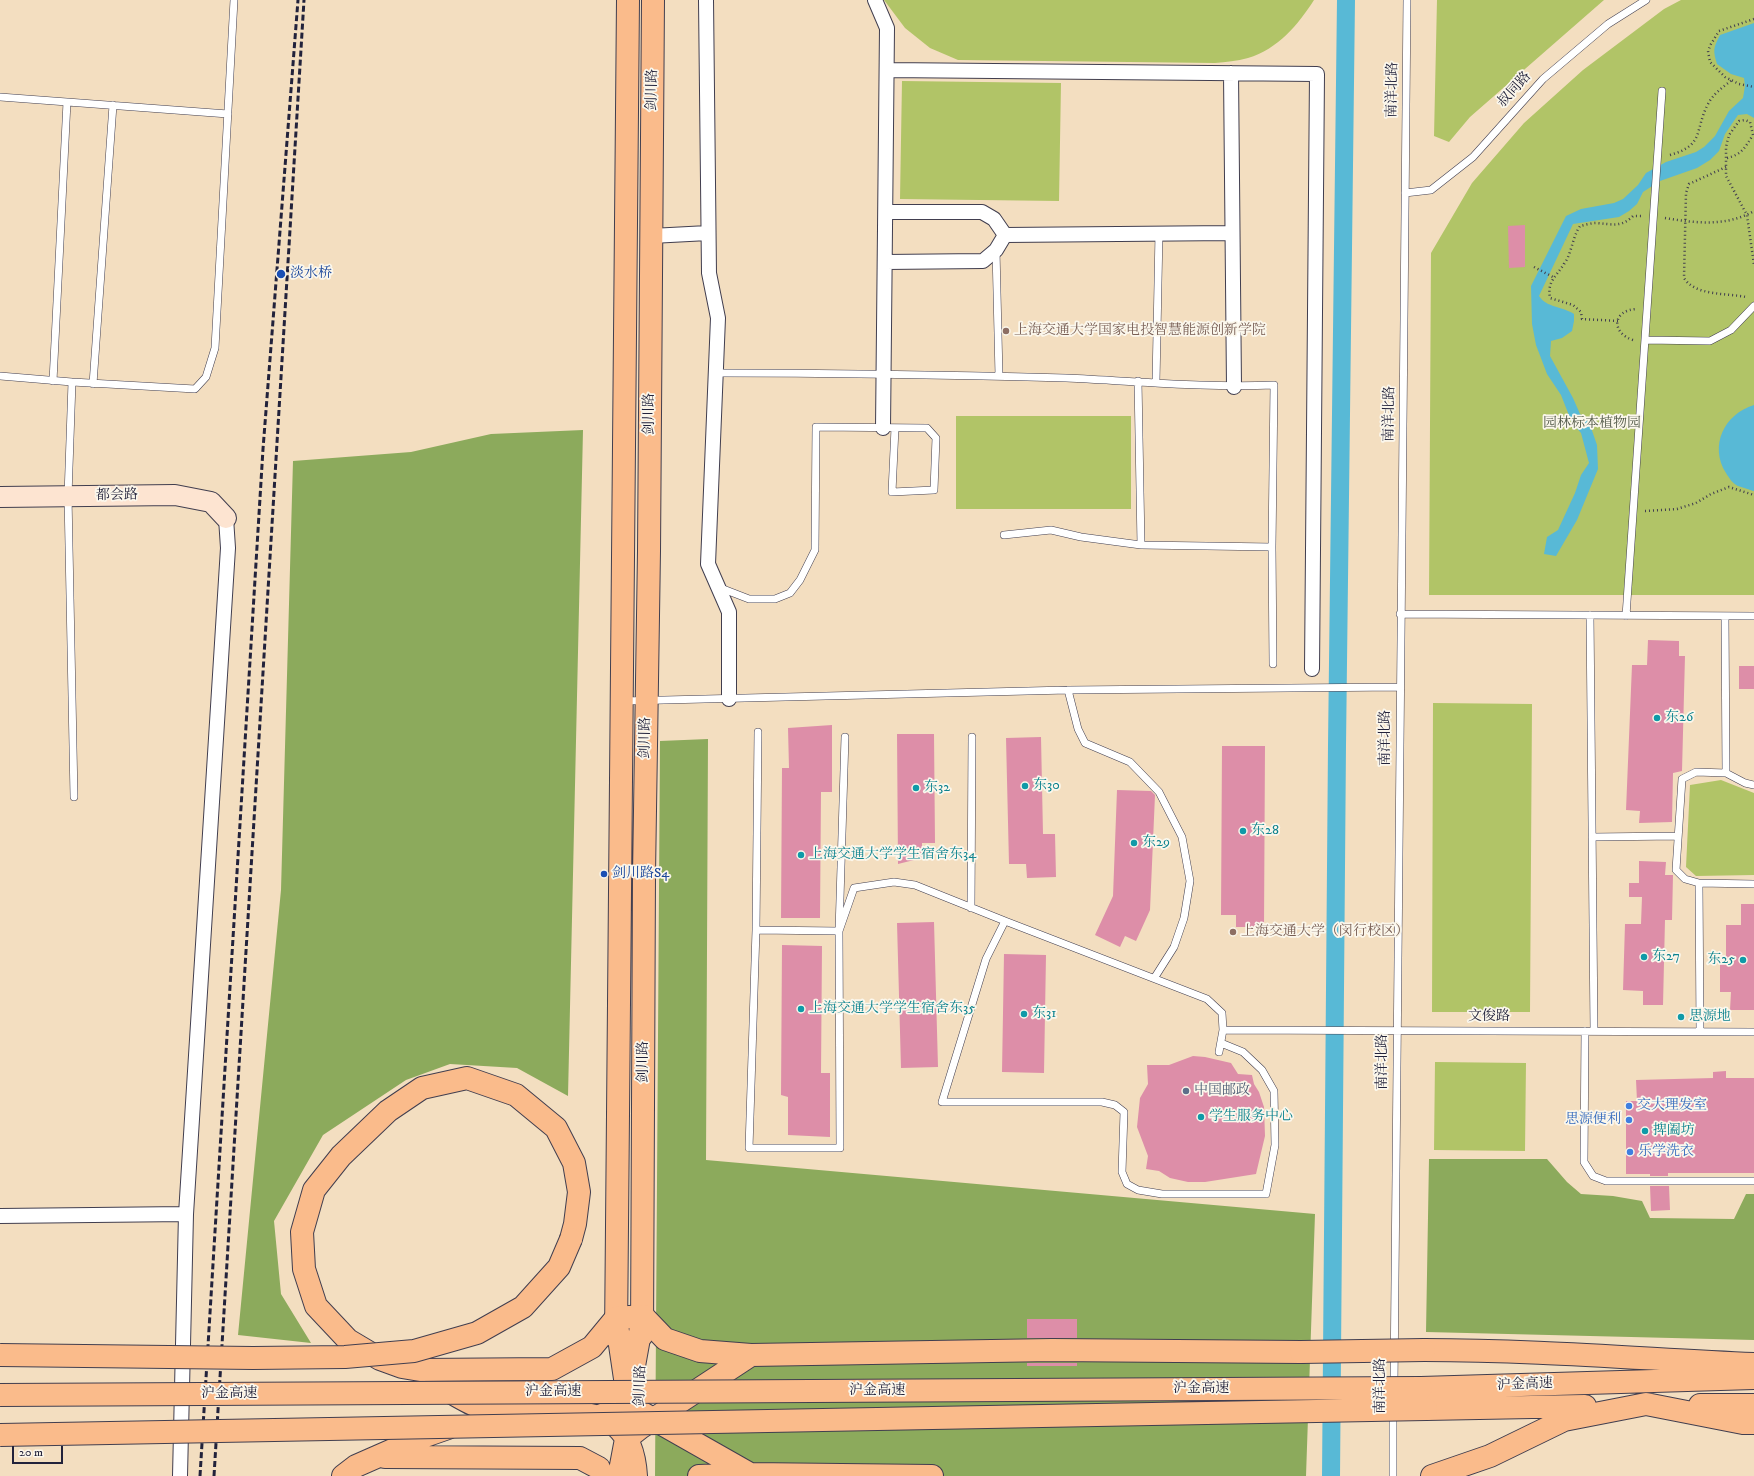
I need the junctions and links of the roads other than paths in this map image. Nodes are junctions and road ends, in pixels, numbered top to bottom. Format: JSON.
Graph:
{"nodes":[{"id":1,"x":234,"y":0,"type":"edge"},
{"id":2,"x":628,"y":0,"type":"edge"},
{"id":3,"x":654,"y":0,"type":"edge"},
{"id":4,"x":706,"y":0,"type":"edge"},
{"id":5,"x":875,"y":0,"type":"edge"},
{"id":6,"x":1408,"y":0,"type":"edge"},
{"id":7,"x":1646,"y":0,"type":"edge"},
{"id":8,"x":887,"y":70,"type":"junction"},
{"id":9,"x":1231,"y":73,"type":"junction"},
{"id":10,"x":1662,"y":91,"type":"dead end"},
{"id":11,"x":0,"y":97,"type":"edge"},
{"id":12,"x":66,"y":102,"type":"junction"},
{"id":13,"x":113,"y":105,"type":"junction"},
{"id":14,"x":228,"y":114,"type":"junction"},
{"id":15,"x":1405,"y":193,"type":"junction"},
{"id":16,"x":886,"y":212,"type":"junction"},
{"id":17,"x":708,"y":233,"type":"junction"},
{"id":18,"x":1232,"y":233,"type":"junction"},
{"id":19,"x":1159,"y":234,"type":"junction"},
{"id":20,"x":1005,"y":235,"type":"junction"},
{"id":21,"x":651,"y":236,"type":"junction"},
{"id":22,"x":996,"y":250,"type":"junction"},
{"id":23,"x":885,"y":262,"type":"junction"},
{"id":24,"x":1754,"y":306,"type":"edge"},
{"id":25,"x":1646,"y":340,"type":"junction"},
{"id":26,"x":716,"y":373,"type":"junction"},
{"id":27,"x":884,"y":374,"type":"junction"},
{"id":28,"x":0,"y":376,"type":"edge"},
{"id":29,"x":998,"y":376,"type":"junction"},
{"id":30,"x":53,"y":380,"type":"junction"},
{"id":31,"x":1138,"y":381,"type":"junction"},
{"id":32,"x":72,"y":382,"type":"junction"},
{"id":33,"x":1156,"y":382,"type":"junction"},
{"id":34,"x":93,"y":384,"type":"junction"},
{"id":35,"x":1234,"y":387,"type":"junction"},
{"id":36,"x":889,"y":428,"type":"junction"},
{"id":37,"x":68,"y":496,"type":"junction"},
{"id":38,"x":0,"y":497,"type":"edge"},
{"id":39,"x":226,"y":518,"type":"joint"},
{"id":40,"x":1004,"y":535,"type":"dead end"},
{"id":41,"x":1141,"y":545,"type":"junction"},
{"id":42,"x":1272,"y":547,"type":"junction"},
{"id":43,"x":718,"y":587,"type":"junction"},
{"id":44,"x":1400,"y":614,"type":"junction"},
{"id":45,"x":1590,"y":615,"type":"junction"},
{"id":46,"x":1626,"y":616,"type":"junction"},
{"id":47,"x":1725,"y":616,"type":"junction"},
{"id":48,"x":1754,"y":616,"type":"edge"},
{"id":49,"x":1273,"y":664,"type":"dead end"},
{"id":50,"x":1312,"y":669,"type":"dead end"},
{"id":51,"x":1400,"y":687,"type":"junction"},
{"id":52,"x":1068,"y":690,"type":"junction"},
{"id":53,"x":729,"y":699,"type":"junction"},
{"id":54,"x":646,"y":700,"type":"junction"},
{"id":55,"x":622,"y":702,"type":"junction"},
{"id":56,"x":758,"y":732,"type":"dead end"},
{"id":57,"x":845,"y":737,"type":"dead end"},
{"id":58,"x":972,"y":737,"type":"dead end"},
{"id":59,"x":1726,"y":774,"type":"junction"},
{"id":60,"x":1754,"y":785,"type":"edge"},
{"id":61,"x":74,"y":797,"type":"dead end"},
{"id":62,"x":1678,"y":836,"type":"junction"},
{"id":63,"x":1592,"y":837,"type":"junction"},
{"id":64,"x":1699,"y":883,"type":"junction"},
{"id":65,"x":1754,"y":884,"type":"edge"},
{"id":66,"x":971,"y":908,"type":"junction"},
{"id":67,"x":1005,"y":921,"type":"junction"},
{"id":68,"x":756,"y":930,"type":"junction"},
{"id":69,"x":839,"y":931,"type":"junction"},
{"id":70,"x":1155,"y":977,"type":"junction"},
{"id":71,"x":1223,"y":1030,"type":"junction"},
{"id":72,"x":1397,"y":1030,"type":"junction"},
{"id":73,"x":1585,"y":1031,"type":"junction"},
{"id":74,"x":1594,"y":1031,"type":"junction"},
{"id":75,"x":1700,"y":1032,"type":"junction"},
{"id":76,"x":1754,"y":1032,"type":"edge"},
{"id":77,"x":1221,"y":1043,"type":"junction"},
{"id":78,"x":1219,"y":1052,"type":"dead end"},
{"id":79,"x":1754,"y":1181,"type":"edge"},
{"id":80,"x":186,"y":1214,"type":"junction"},
{"id":81,"x":0,"y":1216,"type":"edge"},
{"id":82,"x":643,"y":1316,"type":"junction"},
{"id":83,"x":616,"y":1318,"type":"junction"},
{"id":84,"x":0,"y":1355,"type":"edge"},
{"id":85,"x":750,"y":1355,"type":"junction"},
{"id":86,"x":1754,"y":1364,"type":"edge"},
{"id":87,"x":420,"y":1370,"type":"junction"},
{"id":88,"x":1754,"y":1378,"type":"edge"},
{"id":89,"x":0,"y":1395,"type":"edge"},
{"id":90,"x":1394,"y":1397,"type":"dead end"},
{"id":91,"x":1646,"y":1404,"type":"junction"},
{"id":92,"x":1394,"y":1405,"type":"dead end"},
{"id":93,"x":1754,"y":1405,"type":"edge"},
{"id":94,"x":627,"y":1419,"type":"junction"},
{"id":95,"x":1754,"y":1423,"type":"edge"},
{"id":96,"x":0,"y":1435,"type":"edge"},
{"id":97,"x":378,"y":1457,"type":"junction"},
{"id":98,"x":750,"y":1474,"type":"junction"},
{"id":99,"x":180,"y":1476,"type":"edge"},
{"id":100,"x":343,"y":1476,"type":"edge"},
{"id":101,"x":602,"y":1476,"type":"edge"},
{"id":102,"x":615,"y":1476,"type":"edge"},
{"id":103,"x":619,"y":1476,"type":"edge"},
{"id":104,"x":636,"y":1476,"type":"edge"},
{"id":105,"x":640,"y":1476,"type":"edge"},
{"id":106,"x":699,"y":1476,"type":"edge"},
{"id":107,"x":932,"y":1476,"type":"edge"},
{"id":108,"x":1393,"y":1476,"type":"edge"},
{"id":109,"x":1432,"y":1476,"type":"edge"}],
"edges":[{"from":1,"to":14,"type":"lane"},
{"from":2,"to":55,"type":"main road","name":"剑川路"},
{"from":3,"to":21,"type":"main road","name":"剑川路"},
{"from":4,"to":17,"type":"street"},
{"from":5,"to":8,"type":"street"},
{"from":6,"to":15,"type":"lane","name":"南洋北路"},
{"from":7,"to":15,"type":"lane","name":"叔同路"},
{"from":8,"to":9,"type":"street"},
{"from":8,"to":16,"type":"street"},
{"from":9,"to":18,"type":"street"},
{"from":9,"to":50,"type":"street"},
{"from":10,"to":25,"type":"lane"},
{"from":11,"to":12,"type":"lane"},
{"from":12,"to":13,"type":"lane"},
{"from":12,"to":30,"type":"lane"},
{"from":13,"to":14,"type":"lane"},
{"from":13,"to":34,"type":"lane"},
{"from":14,"to":34,"type":"lane"},
{"from":15,"to":44,"type":"lane","name":"南洋北路"},
{"from":16,"to":20,"type":"street"},
{"from":16,"to":23,"type":"street"},
{"from":17,"to":21,"type":"street"},
{"from":17,"to":26,"type":"street"},
{"from":18,"to":19,"type":"street"},
{"from":18,"to":35,"type":"street"},
{"from":19,"to":20,"type":"street"},
{"from":19,"to":33,"type":"lane"},
{"from":20,"to":22,"type":"street"},
{"from":21,"to":54,"type":"main road","name":"剑川路"},
{"from":22,"to":23,"type":"street"},
{"from":22,"to":29,"type":"lane"},
{"from":23,"to":27,"type":"street"},
{"from":24,"to":25,"type":"lane"},
{"from":25,"to":46,"type":"lane"},
{"from":26,"to":27,"type":"lane"},
{"from":26,"to":43,"type":"street"},
{"from":27,"to":29,"type":"lane"},
{"from":27,"to":36,"type":"street"},
{"from":28,"to":30,"type":"lane"},
{"from":29,"to":31,"type":"lane"},
{"from":30,"to":32,"type":"lane"},
{"from":31,"to":33,"type":"lane"},
{"from":31,"to":41,"type":"lane"},
{"from":32,"to":34,"type":"lane"},
{"from":32,"to":37,"type":"lane"},
{"from":33,"to":35,"type":"lane"},
{"from":35,"to":42,"type":"lane"},
{"from":36,"to":36,"type":"lane"},
{"from":36,"to":43,"type":"lane"},
{"from":37,"to":38,"type":"street","name":"都会路"},
{"from":37,"to":39,"type":"street","name":"都会路"},
{"from":37,"to":61,"type":"lane"},
{"from":39,"to":80,"type":"street"},
{"from":40,"to":41,"type":"lane"},
{"from":41,"to":42,"type":"lane"},
{"from":42,"to":49,"type":"lane"},
{"from":43,"to":53,"type":"street"},
{"from":44,"to":45,"type":"lane"},
{"from":44,"to":51,"type":"lane","name":"南洋北路"},
{"from":45,"to":46,"type":"lane"},
{"from":45,"to":63,"type":"lane"},
{"from":46,"to":47,"type":"lane"},
{"from":47,"to":48,"type":"lane"},
{"from":47,"to":59,"type":"lane"},
{"from":51,"to":52,"type":"lane"},
{"from":51,"to":72,"type":"lane","name":"南洋北路"},
{"from":52,"to":53,"type":"lane"},
{"from":52,"to":70,"type":"lane"},
{"from":53,"to":54,"type":"lane"},
{"from":54,"to":55,"type":"lane"},
{"from":54,"to":82,"type":"main road","name":"剑川路"},
{"from":55,"to":83,"type":"main road","name":"剑川路"},
{"from":56,"to":68,"type":"lane"},
{"from":57,"to":69,"type":"lane"},
{"from":58,"to":66,"type":"lane"},
{"from":59,"to":60,"type":"lane"},
{"from":59,"to":62,"type":"lane"},
{"from":62,"to":63,"type":"lane"},
{"from":62,"to":64,"type":"lane"},
{"from":63,"to":74,"type":"lane"},
{"from":64,"to":65,"type":"lane"},
{"from":64,"to":75,"type":"lane"},
{"from":66,"to":67,"type":"lane"},
{"from":66,"to":69,"type":"lane"},
{"from":67,"to":70,"type":"lane"},
{"from":67,"to":77,"type":"lane"},
{"from":68,"to":69,"type":"lane"},
{"from":68,"to":69,"type":"lane"},
{"from":70,"to":71,"type":"lane"},
{"from":71,"to":72,"type":"lane","name":"文俊路"},
{"from":71,"to":77,"type":"lane"},
{"from":72,"to":73,"type":"lane","name":"文俊路"},
{"from":72,"to":90,"type":"lane","name":"南洋北路"},
{"from":73,"to":74,"type":"lane","name":"文俊路"},
{"from":73,"to":79,"type":"lane"},
{"from":74,"to":75,"type":"lane","name":"文俊路"},
{"from":75,"to":76,"type":"lane","name":"文俊路"},
{"from":77,"to":78,"type":"lane"},
{"from":80,"to":81,"type":"street"},
{"from":80,"to":99,"type":"street"},
{"from":82,"to":83,"type":"main road"},
{"from":82,"to":85,"type":"main road"},
{"from":82,"to":94,"type":"main road","name":"剑川路"},
{"from":83,"to":87,"type":"main road"},
{"from":83,"to":94,"type":"main road","name":"剑川路"},
{"from":84,"to":87,"type":"main road","bridge":true},
{"from":85,"to":86,"type":"main road","bridge":true},
{"from":85,"to":94,"type":"main road"},
{"from":87,"to":94,"type":"main road"},
{"from":88,"to":89,"type":"main road","name":"沪金高速","bridge":true},
{"from":91,"to":93,"type":"main road","name":"沪金高速"},
{"from":91,"to":95,"type":"main road","name":"沪金高速"},
{"from":91,"to":96,"type":"main road","name":"沪金高速","bridge":true},
{"from":91,"to":109,"type":"main road"},
{"from":92,"to":108,"type":"lane","name":"南洋北路"},
{"from":94,"to":97,"type":"main road"},
{"from":94,"to":98,"type":"main road"},
{"from":94,"to":102,"type":"main road"},
{"from":94,"to":103,"type":"main road"},
{"from":94,"to":104,"type":"main road"},
{"from":94,"to":105,"type":"main road"},
{"from":97,"to":100,"type":"main road"},
{"from":97,"to":101,"type":"main road"},
{"from":98,"to":106,"type":"main road"},
{"from":98,"to":107,"type":"main road"}]}
